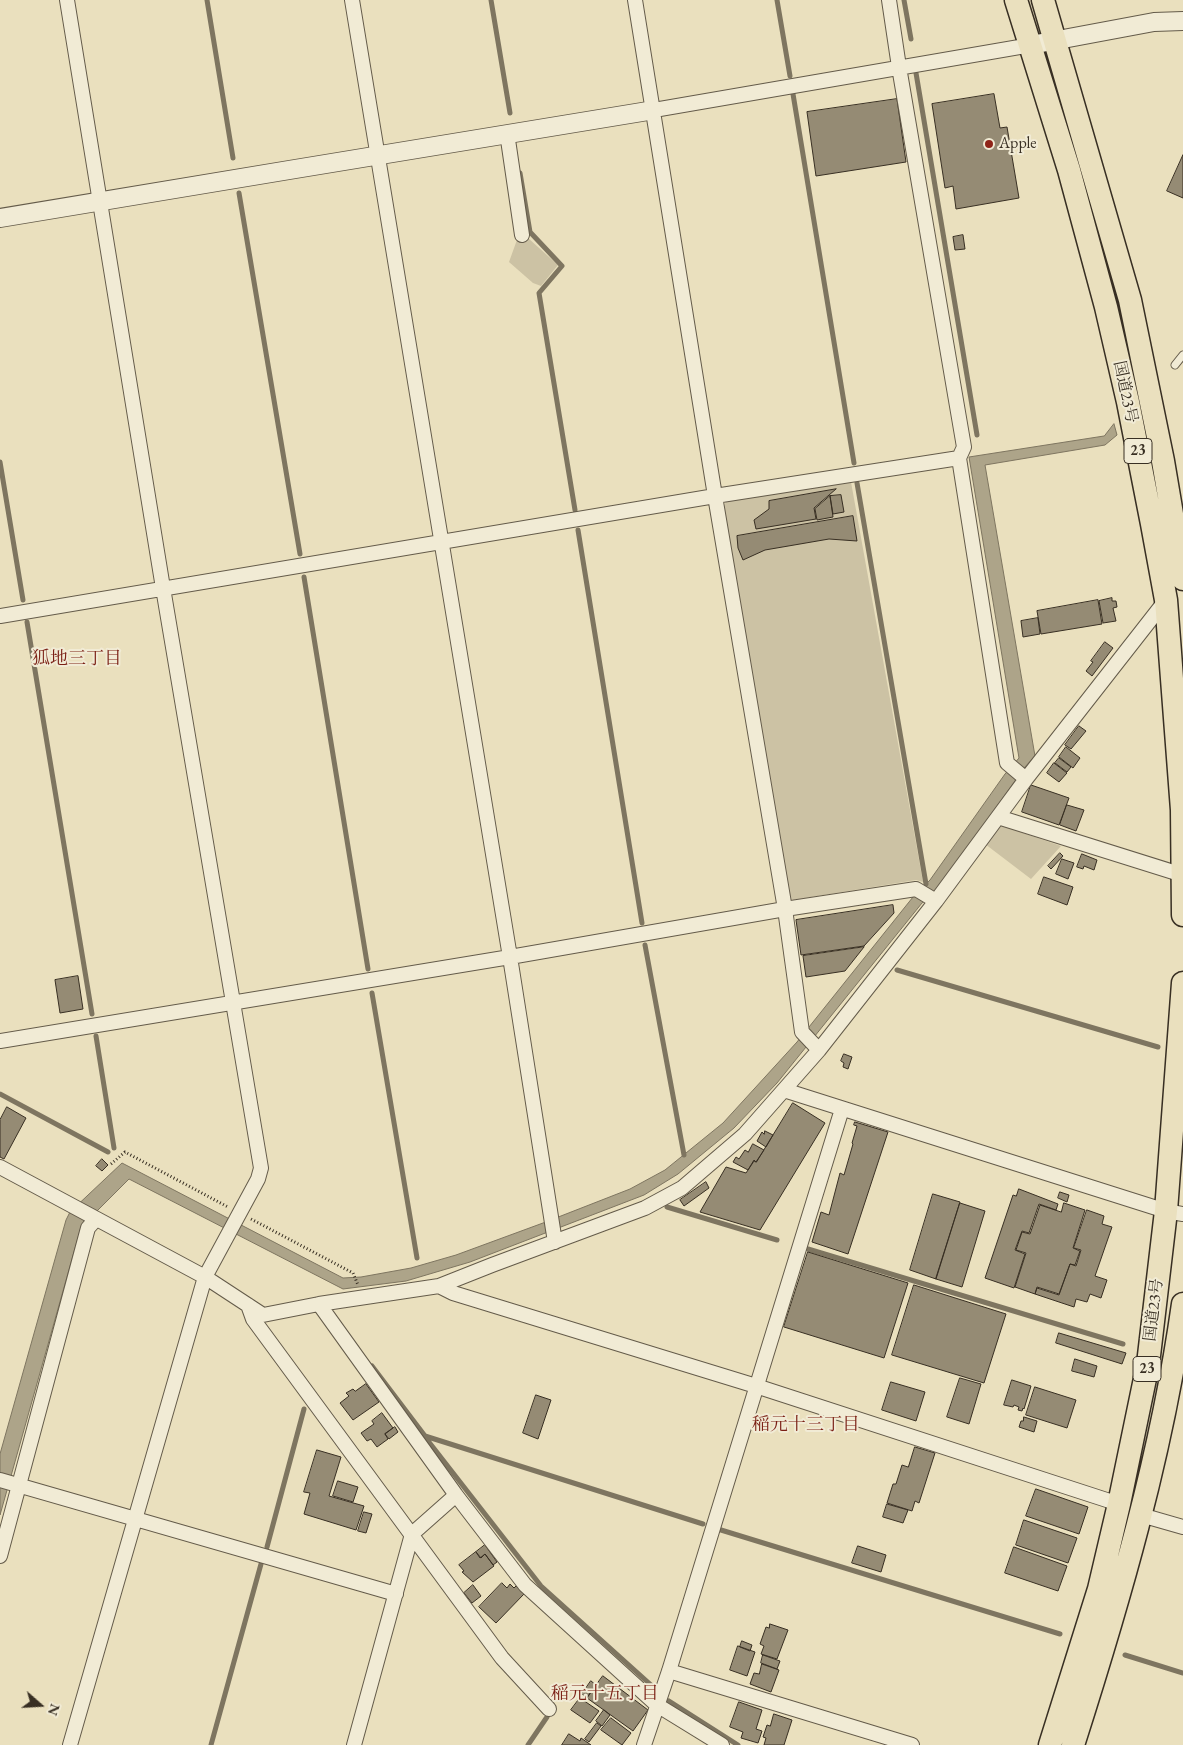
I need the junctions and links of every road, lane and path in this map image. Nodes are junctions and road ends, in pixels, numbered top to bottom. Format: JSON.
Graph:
{"nodes":[{"id":1,"x":67,"y":0,"type":"edge"},
{"id":2,"x":352,"y":0,"type":"edge"},
{"id":3,"x":636,"y":0,"type":"edge"},
{"id":4,"x":890,"y":0,"type":"edge"},
{"id":5,"x":1016,"y":0,"type":"edge"},
{"id":6,"x":1043,"y":0,"type":"edge"},
{"id":7,"x":1183,"y":21,"type":"edge"},
{"id":8,"x":1055,"y":41,"type":"junction"},
{"id":9,"x":1031,"y":45,"type":"junction"},
{"id":10,"x":899,"y":67,"type":"junction"},
{"id":11,"x":654,"y":110,"type":"junction"},
{"id":12,"x":507,"y":133,"type":"junction"},
{"id":13,"x":378,"y":156,"type":"junction"},
{"id":14,"x":100,"y":202,"type":"junction"},
{"id":15,"x":0,"y":218,"type":"edge"},
{"id":16,"x":522,"y":235,"type":"dead end"},
{"id":17,"x":1183,"y":355,"type":"edge"},
{"id":18,"x":1176,"y":364,"type":"dead end"},
{"id":19,"x":959,"y":458,"type":"junction"},
{"id":20,"x":714,"y":496,"type":"junction"},
{"id":21,"x":441,"y":541,"type":"junction"},
{"id":22,"x":1182,"y":569,"type":"edge"},
{"id":23,"x":163,"y":588,"type":"junction"},
{"id":24,"x":1166,"y":600,"type":"junction"},
{"id":25,"x":0,"y":616,"type":"edge"},
{"id":26,"x":1026,"y":779,"type":"junction"},
{"id":27,"x":998,"y":817,"type":"junction"},
{"id":28,"x":1183,"y":875,"type":"edge"},
{"id":29,"x":936,"y":901,"type":"junction"},
{"id":30,"x":785,"y":909,"type":"junction"},
{"id":31,"x":1183,"y":915,"type":"edge"},
{"id":32,"x":510,"y":957,"type":"junction"},
{"id":33,"x":1183,"y":983,"type":"edge"},
{"id":34,"x":233,"y":1003,"type":"junction"},
{"id":35,"x":0,"y":1041,"type":"edge"},
{"id":36,"x":818,"y":1050,"type":"junction"},
{"id":37,"x":784,"y":1090,"type":"junction"},
{"id":38,"x":842,"y":1109,"type":"junction"},
{"id":39,"x":0,"y":1167,"type":"edge"},
{"id":40,"x":1175,"y":1213,"type":"edge"},
{"id":41,"x":96,"y":1219,"type":"junction"},
{"id":42,"x":555,"y":1242,"type":"junction"},
{"id":43,"x":205,"y":1277,"type":"junction"},
{"id":44,"x":439,"y":1286,"type":"junction"},
{"id":45,"x":247,"y":1303,"type":"junction"},
{"id":46,"x":319,"y":1304,"type":"junction"},
{"id":47,"x":1183,"y":1304,"type":"edge"},
{"id":48,"x":756,"y":1386,"type":"junction"},
{"id":49,"x":0,"y":1480,"type":"edge"},
{"id":50,"x":19,"y":1486,"type":"junction"},
{"id":51,"x":456,"y":1495,"type":"junction"},
{"id":52,"x":1119,"y":1504,"type":"junction"},
{"id":53,"x":1140,"y":1515,"type":"junction"},
{"id":54,"x":134,"y":1519,"type":"junction"},
{"id":55,"x":1183,"y":1527,"type":"edge"},
{"id":56,"x":412,"y":1534,"type":"junction"},
{"id":57,"x":0,"y":1556,"type":"edge"},
{"id":58,"x":396,"y":1594,"type":"junction"},
{"id":59,"x":669,"y":1671,"type":"junction"},
{"id":60,"x":657,"y":1705,"type":"junction"},
{"id":61,"x":549,"y":1709,"type":"dead end"},
{"id":62,"x":70,"y":1745,"type":"edge"},
{"id":63,"x":354,"y":1745,"type":"edge"},
{"id":64,"x":644,"y":1745,"type":"edge"},
{"id":65,"x":722,"y":1745,"type":"edge"},
{"id":66,"x":912,"y":1745,"type":"edge"},
{"id":67,"x":1050,"y":1745,"type":"edge"},
{"id":68,"x":1073,"y":1745,"type":"edge"}],
"edges":[{"from":1,"to":14,"type":"street"},
{"from":2,"to":13,"type":"street"},
{"from":3,"to":11,"type":"street"},
{"from":4,"to":10,"type":"street"},
{"from":5,"to":9,"type":"highway","name":"国道23号","number":"23"},
{"from":6,"to":8,"type":"highway","name":"国道23号","number":"23"},
{"from":7,"to":8,"type":"street"},
{"from":8,"to":9,"type":"street"},
{"from":8,"to":22,"type":"highway","name":"国道23号","number":"23"},
{"from":9,"to":10,"type":"street"},
{"from":9,"to":24,"type":"highway","name":"国道23号","number":"23"},
{"from":10,"to":11,"type":"street"},
{"from":10,"to":19,"type":"street"},
{"from":11,"to":12,"type":"street"},
{"from":11,"to":20,"type":"street"},
{"from":12,"to":13,"type":"street"},
{"from":12,"to":16,"type":"street"},
{"from":13,"to":14,"type":"street"},
{"from":13,"to":21,"type":"street"},
{"from":14,"to":15,"type":"street"},
{"from":14,"to":23,"type":"street"},
{"from":17,"to":18,"type":"lane"},
{"from":19,"to":20,"type":"street"},
{"from":19,"to":26,"type":"street"},
{"from":20,"to":21,"type":"street"},
{"from":20,"to":30,"type":"street"},
{"from":21,"to":23,"type":"street"},
{"from":21,"to":32,"type":"street"},
{"from":23,"to":25,"type":"street"},
{"from":23,"to":34,"type":"street"},
{"from":24,"to":26,"type":"street"},
{"from":24,"to":28,"type":"highway","name":"国道23号","number":"23"},
{"from":26,"to":27,"type":"street"},
{"from":27,"to":28,"type":"street"},
{"from":27,"to":29,"type":"street"},
{"from":28,"to":31,"type":"highway","name":"国道23号","number":"23"},
{"from":29,"to":30,"type":"street"},
{"from":29,"to":36,"type":"street"},
{"from":30,"to":32,"type":"street"},
{"from":30,"to":36,"type":"street"},
{"from":32,"to":34,"type":"street"},
{"from":32,"to":42,"type":"street"},
{"from":33,"to":40,"type":"highway","name":"国道23号","number":"23"},
{"from":34,"to":35,"type":"street"},
{"from":34,"to":43,"type":"street"},
{"from":36,"to":37,"type":"street"},
{"from":37,"to":38,"type":"street"},
{"from":37,"to":42,"type":"street"},
{"from":38,"to":40,"type":"street"},
{"from":38,"to":48,"type":"street"},
{"from":39,"to":41,"type":"street"},
{"from":40,"to":52,"type":"highway","name":"国道23号","number":"23"},
{"from":41,"to":43,"type":"street"},
{"from":41,"to":50,"type":"street"},
{"from":42,"to":44,"type":"street"},
{"from":43,"to":45,"type":"street"},
{"from":43,"to":54,"type":"street"},
{"from":44,"to":46,"type":"street"},
{"from":44,"to":48,"type":"street"},
{"from":45,"to":46,"type":"street"},
{"from":45,"to":56,"type":"street"},
{"from":46,"to":51,"type":"street"},
{"from":47,"to":53,"type":"highway","name":"国道23号","number":"23"},
{"from":48,"to":52,"type":"street"},
{"from":48,"to":59,"type":"street"},
{"from":49,"to":50,"type":"street"},
{"from":50,"to":54,"type":"street"},
{"from":50,"to":57,"type":"street"},
{"from":51,"to":56,"type":"street"},
{"from":51,"to":60,"type":"street"},
{"from":52,"to":67,"type":"highway","name":"国道23号","number":"23"},
{"from":53,"to":55,"type":"street"},
{"from":53,"to":68,"type":"highway","name":"国道23号","number":"23"},
{"from":54,"to":58,"type":"street"},
{"from":54,"to":62,"type":"street"},
{"from":56,"to":58,"type":"street"},
{"from":56,"to":61,"type":"street"},
{"from":58,"to":63,"type":"street"},
{"from":59,"to":60,"type":"street"},
{"from":59,"to":66,"type":"street"},
{"from":60,"to":64,"type":"street"},
{"from":60,"to":65,"type":"street"}]}
